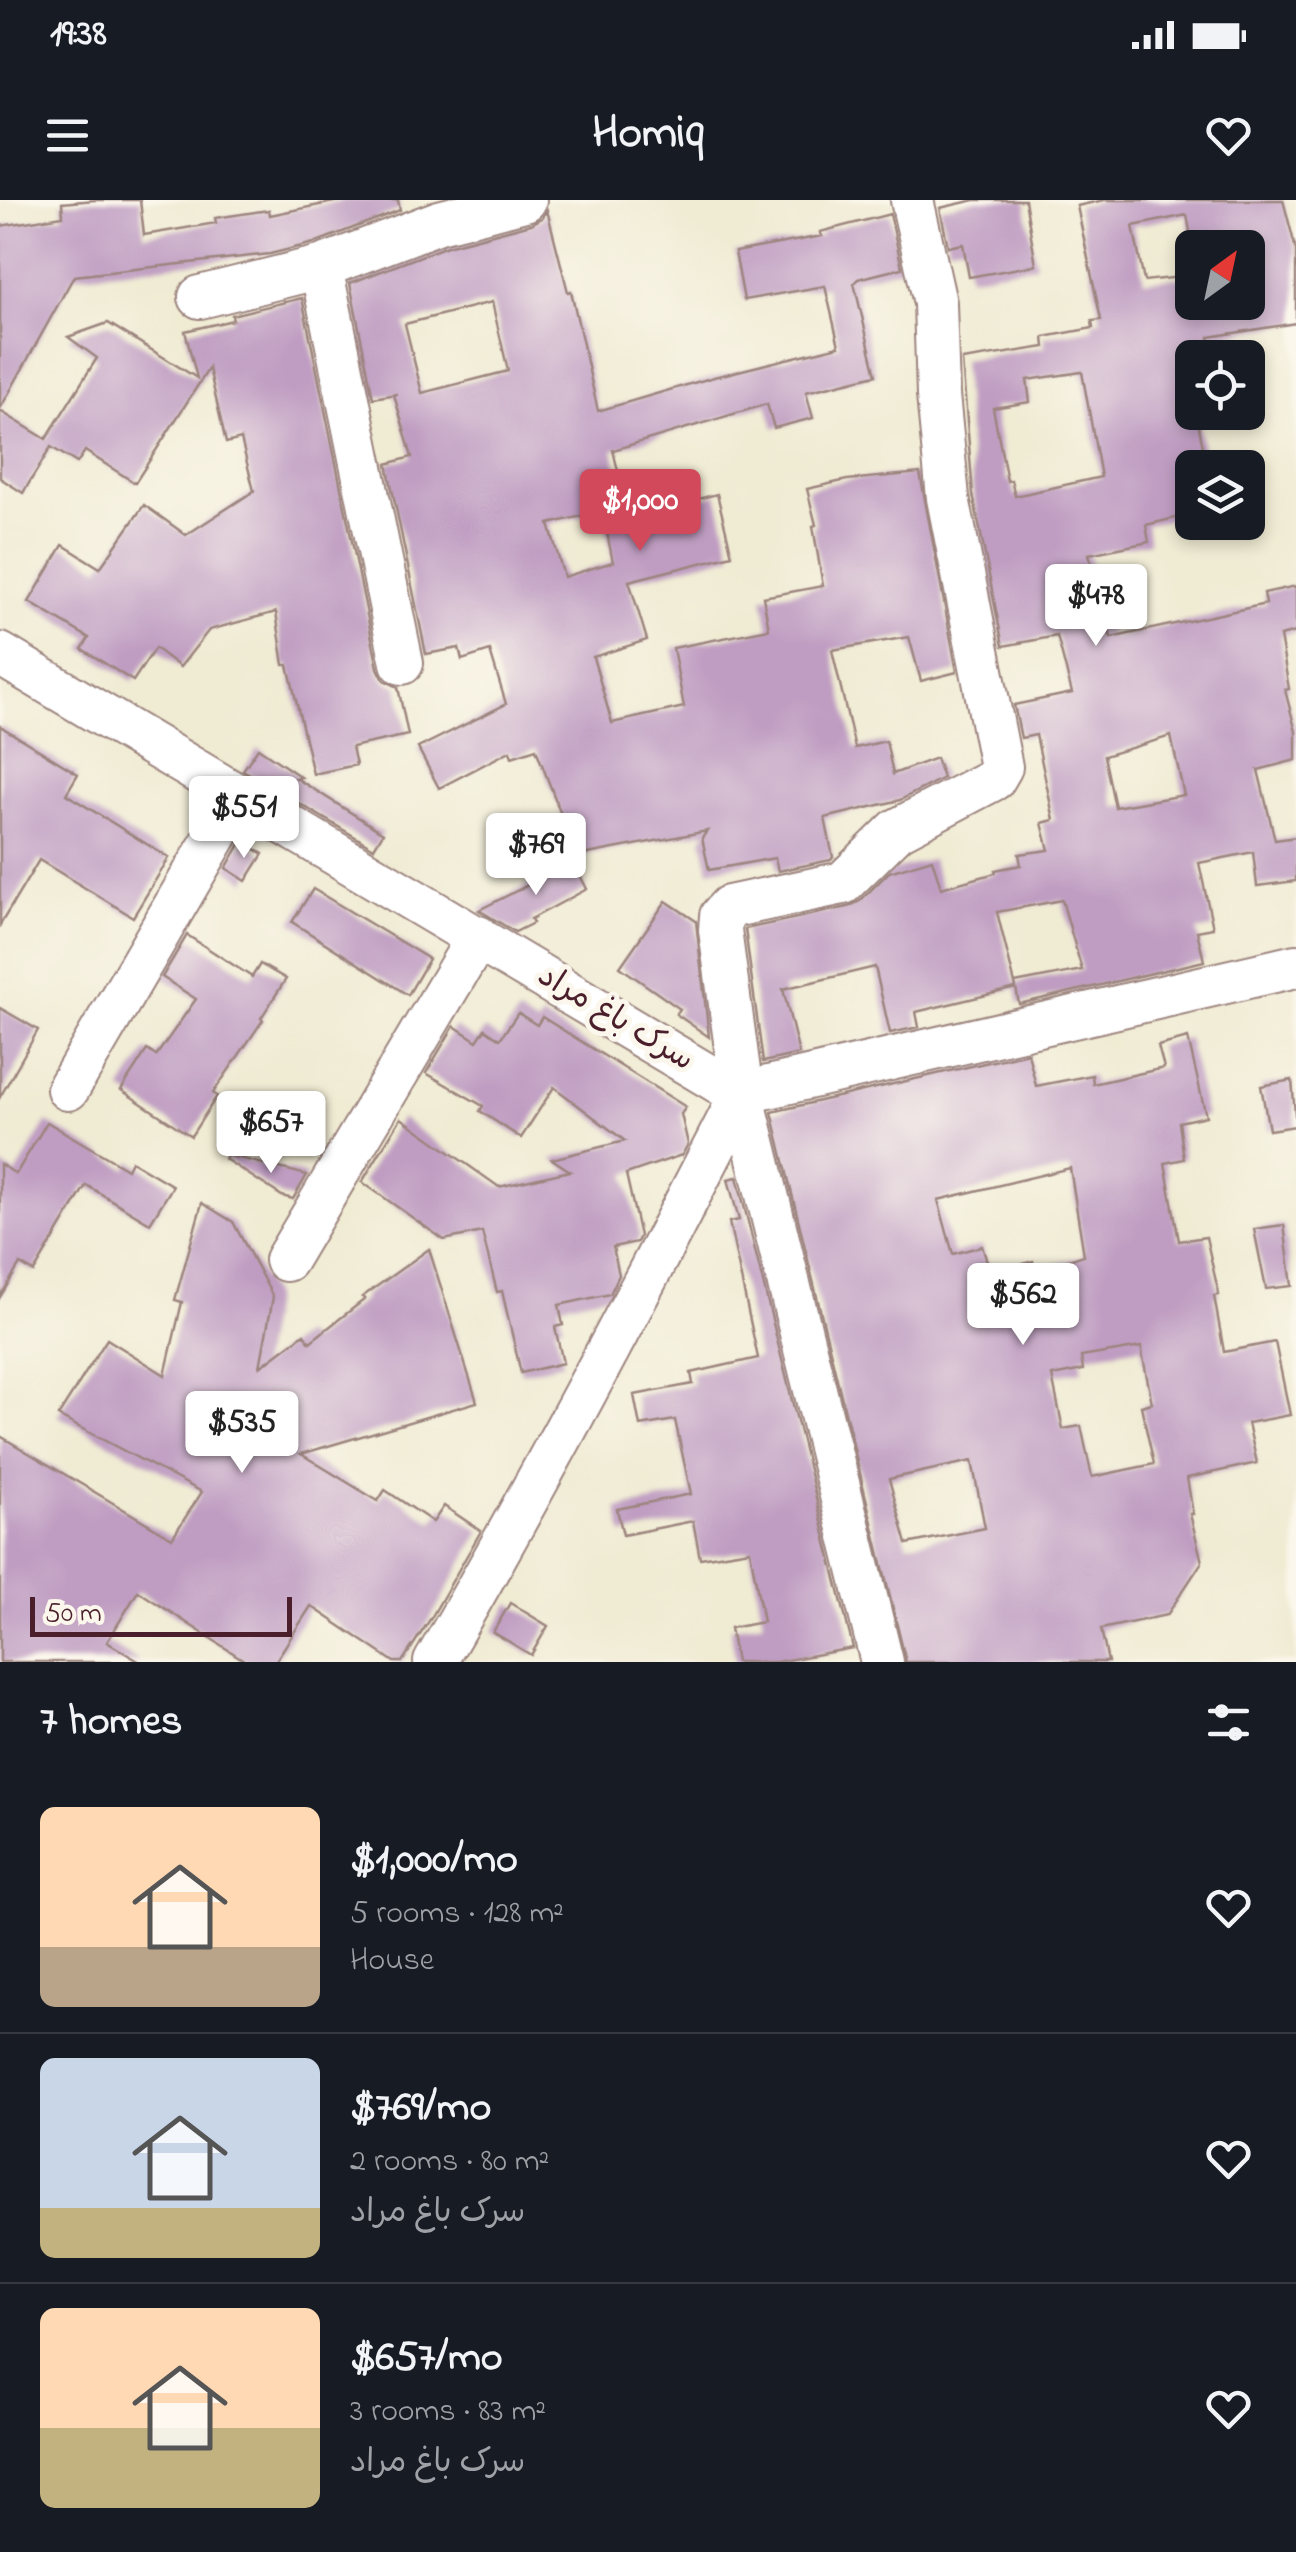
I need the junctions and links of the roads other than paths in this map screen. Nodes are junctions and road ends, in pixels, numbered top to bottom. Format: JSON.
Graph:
{"nodes":[{"id":1,"x":525,"y":200,"type":"edge"},
{"id":2,"x":912,"y":200,"type":"edge"},
{"id":3,"x":437,"y":211,"type":"edge"},
{"id":4,"x":322,"y":267,"type":"junction"},
{"id":5,"x":200,"y":297,"type":"dead end"},
{"id":6,"x":0,"y":654,"type":"edge"},
{"id":7,"x":402,"y":663,"type":"dead end"},
{"id":8,"x":238,"y":798,"type":"junction"},
{"id":9,"x":478,"y":937,"type":"junction"},
{"id":10,"x":1296,"y":966,"type":"edge"},
{"id":11,"x":68,"y":1089,"type":"dead end"},
{"id":12,"x":742,"y":1092,"type":"junction"},
{"id":13,"x":286,"y":1260,"type":"dead end"},
{"id":14,"x":435,"y":1662,"type":"edge"},
{"id":15,"x":882,"y":1662,"type":"edge"}],
"edges":[{"from":1,"to":3,"type":"street"},
{"from":2,"to":12,"type":"street"},
{"from":3,"to":4,"type":"street"},
{"from":4,"to":5,"type":"street"},
{"from":4,"to":7,"type":"street"},
{"from":6,"to":8,"type":"street","name":"سرک باغ مراد"},
{"from":8,"to":9,"type":"street","name":"سرک باغ مراد"},
{"from":8,"to":11,"type":"street"},
{"from":9,"to":12,"type":"street","name":"سرک باغ مراد"},
{"from":9,"to":13,"type":"street"},
{"from":10,"to":12,"type":"street"},
{"from":12,"to":14,"type":"street"},
{"from":12,"to":15,"type":"street"}]}
